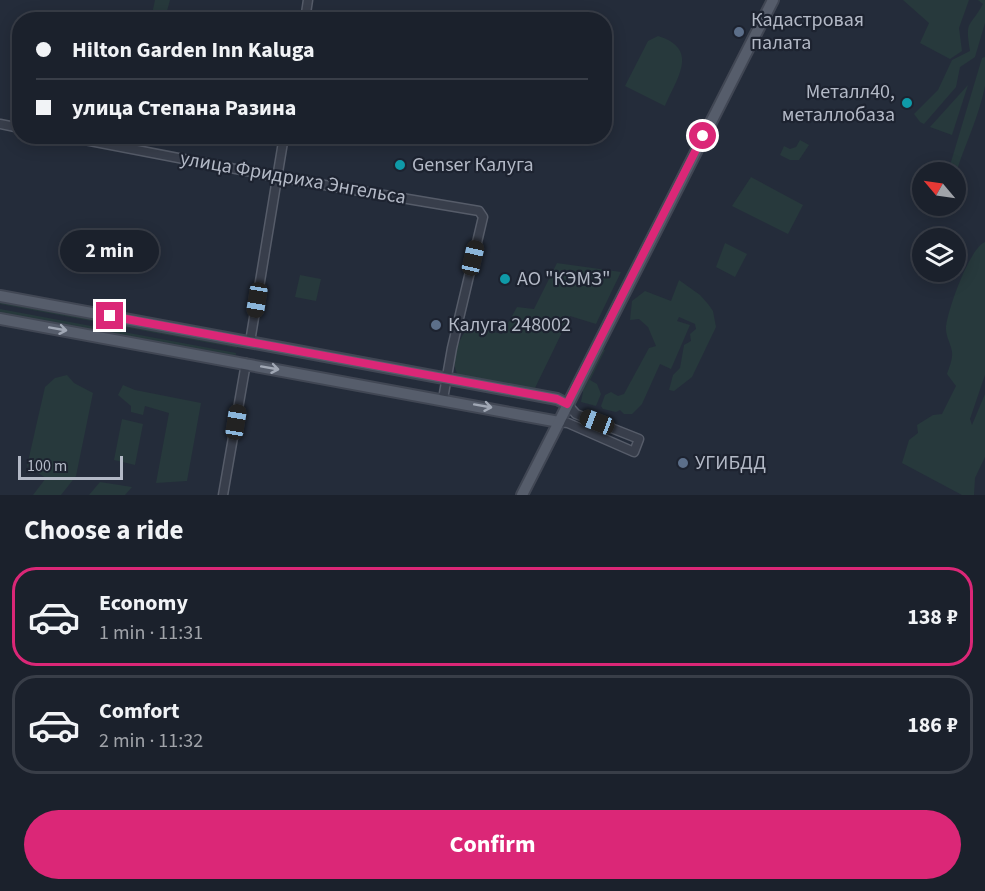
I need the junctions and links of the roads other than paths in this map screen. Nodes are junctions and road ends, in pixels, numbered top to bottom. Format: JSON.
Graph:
{"nodes":[{"id":1,"x":773,"y":0,"type":"edge"},
{"id":2,"x":106,"y":144,"type":"edge"},
{"id":3,"x":283,"y":144,"type":"edge"},
{"id":4,"x":277,"y":177,"type":"junction"},
{"id":5,"x":0,"y":296,"type":"edge"},
{"id":6,"x":0,"y":319,"type":"edge"},
{"id":7,"x":250,"y":342,"type":"junction"},
{"id":8,"x":246,"y":363,"type":"junction"},
{"id":9,"x":447,"y":379,"type":"junction"},
{"id":10,"x":443,"y":399,"type":"junction"},
{"id":11,"x":567,"y":404,"type":"junction"},
{"id":12,"x":559,"y":422,"type":"junction"},
{"id":13,"x":223,"y":495,"type":"edge"},
{"id":14,"x":522,"y":495,"type":"edge"}],
"edges":[{"from":1,"to":11,"type":"main road"},
{"from":2,"to":4,"type":"street","name":"улица Фридриха Энгельса"},
{"from":3,"to":4,"type":"street"},
{"from":4,"to":7,"type":"street"},
{"from":4,"to":9,"type":"street","name":"улица Фридриха Энгельса"},
{"from":5,"to":7,"type":"main road"},
{"from":6,"to":8,"type":"main road","one_way":true},
{"from":7,"to":8,"type":"main road"},
{"from":7,"to":9,"type":"main road"},
{"from":8,"to":10,"type":"main road","one_way":true},
{"from":8,"to":13,"type":"street"},
{"from":9,"to":10,"type":"street"},
{"from":9,"to":11,"type":"main road"},
{"from":10,"to":12,"type":"main road","one_way":true},
{"from":11,"to":12,"type":"main road"},
{"from":11,"to":12,"type":"street"},
{"from":12,"to":14,"type":"main road"}]}
